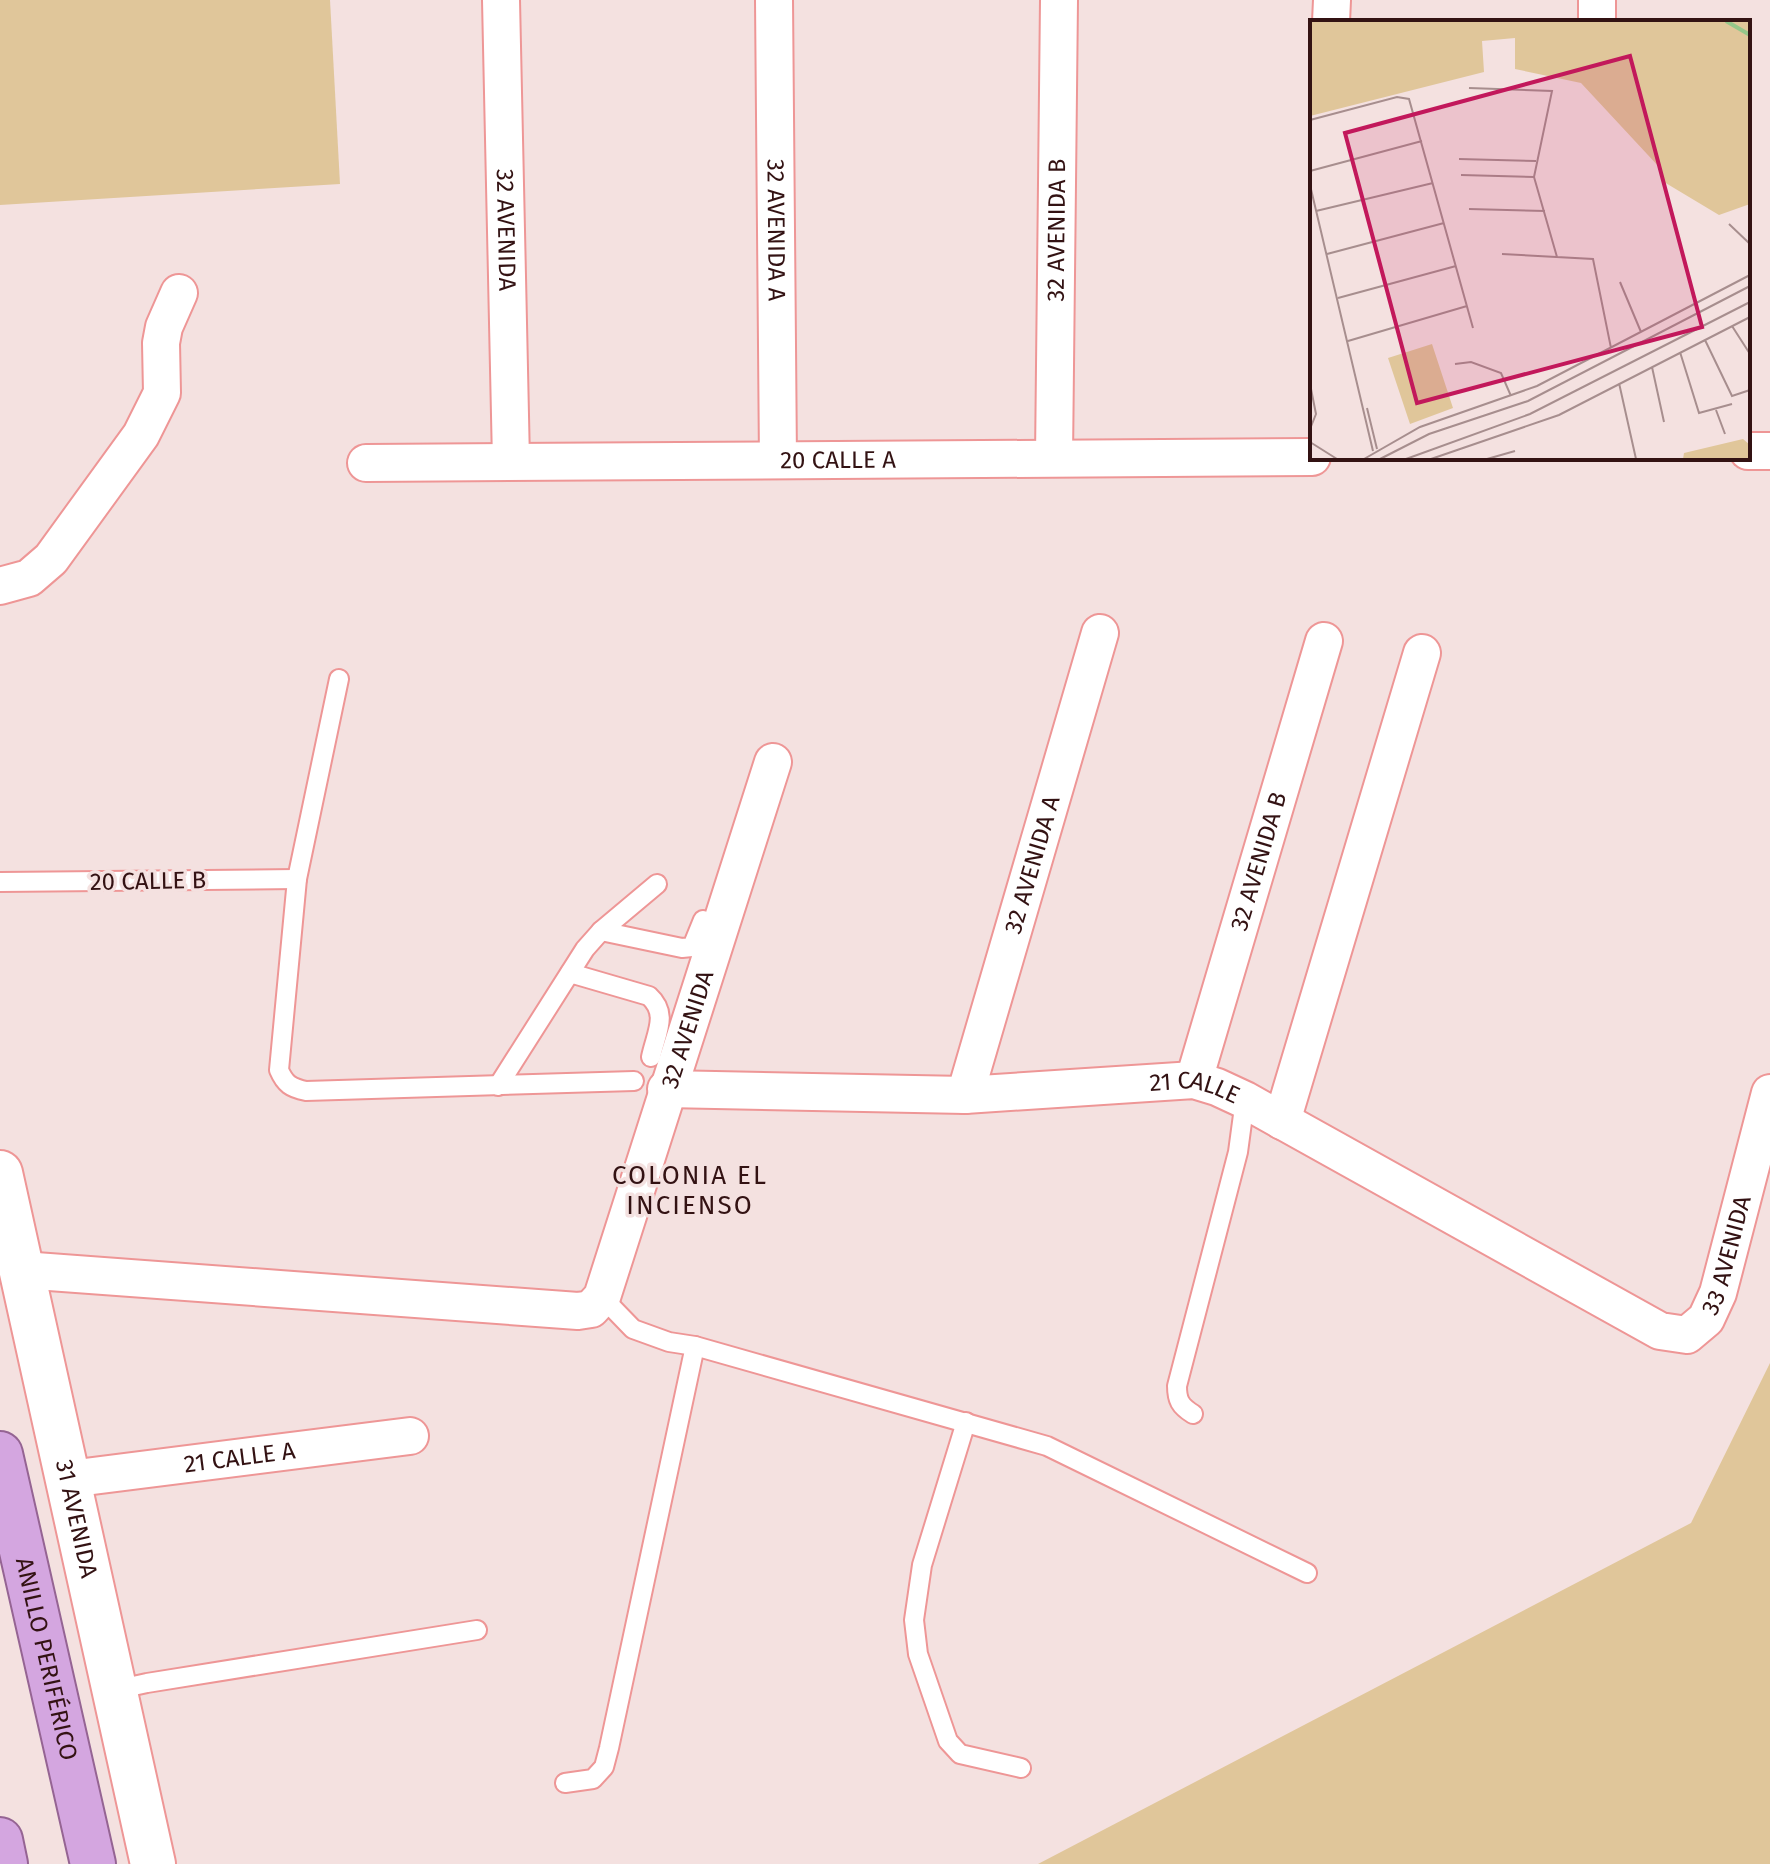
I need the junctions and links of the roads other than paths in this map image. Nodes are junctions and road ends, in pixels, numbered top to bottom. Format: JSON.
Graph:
{"nodes":[{"id":1,"x":501,"y":0,"type":"edge"},
{"id":2,"x":774,"y":0,"type":"edge"},
{"id":3,"x":1059,"y":0,"type":"edge"},
{"id":4,"x":1332,"y":0,"type":"edge"},
{"id":5,"x":1331,"y":20,"type":"edge"},
{"id":6,"x":179,"y":293,"type":"dead end"},
{"id":7,"x":1310,"y":457,"type":"edge"},
{"id":8,"x":1054,"y":458,"type":"junction"},
{"id":9,"x":778,"y":460,"type":"junction"},
{"id":10,"x":511,"y":461,"type":"junction"},
{"id":11,"x":366,"y":463,"type":"dead end"},
{"id":12,"x":0,"y":586,"type":"edge"},
{"id":13,"x":1100,"y":633,"type":"dead end"},
{"id":14,"x":1324,"y":641,"type":"dead end"},
{"id":15,"x":1422,"y":653,"type":"dead end"},
{"id":16,"x":339,"y":679,"type":"dead end"},
{"id":17,"x":773,"y":762,"type":"dead end"},
{"id":18,"x":297,"y":879,"type":"junction"},
{"id":19,"x":0,"y":882,"type":"edge"},
{"id":20,"x":657,"y":884,"type":"dead end"},
{"id":21,"x":703,"y":920,"type":"dead end"},
{"id":22,"x":601,"y":931,"type":"junction"},
{"id":23,"x":570,"y":973,"type":"junction"},
{"id":24,"x":651,"y":1057,"type":"dead end"},
{"id":25,"x":1194,"y":1080,"type":"junction"},
{"id":26,"x":650,"y":1085,"type":"junction"},
{"id":27,"x":498,"y":1086,"type":"junction"},
{"id":28,"x":1770,"y":1093,"type":"edge"},
{"id":29,"x":965,"y":1095,"type":"junction"},
{"id":30,"x":1245,"y":1100,"type":"junction"},
{"id":31,"x":1282,"y":1121,"type":"junction"},
{"id":32,"x":0,"y":1173,"type":"edge"},
{"id":33,"x":22,"y":1270,"type":"junction"},
{"id":34,"x":602,"y":1297,"type":"junction"},
{"id":35,"x":1660,"y":1331,"type":"joint"},
{"id":36,"x":695,"y":1346,"type":"junction"},
{"id":37,"x":1193,"y":1414,"type":"dead end"},
{"id":38,"x":966,"y":1422,"type":"junction"},
{"id":39,"x":410,"y":1436,"type":"dead end"},
{"id":40,"x":0,"y":1454,"type":"edge"},
{"id":41,"x":69,"y":1479,"type":"junction"},
{"id":42,"x":1307,"y":1573,"type":"dead end"},
{"id":43,"x":477,"y":1630,"type":"dead end"},
{"id":44,"x":115,"y":1690,"type":"junction"},
{"id":45,"x":1021,"y":1768,"type":"dead end"},
{"id":46,"x":565,"y":1783,"type":"dead end"},
{"id":47,"x":0,"y":1840,"type":"edge"},
{"id":48,"x":5,"y":1864,"type":"edge"},
{"id":49,"x":93,"y":1864,"type":"edge"},
{"id":50,"x":153,"y":1864,"type":"edge"}],
"edges":[{"from":1,"to":10,"type":"street","name":"32 AVENIDA"},
{"from":2,"to":9,"type":"street","name":"32 AVENIDA A"},
{"from":3,"to":8,"type":"street","name":"32 AVENIDA B"},
{"from":4,"to":5,"type":"street"},
{"from":6,"to":12,"type":"street"},
{"from":7,"to":8,"type":"street","name":"20 CALLE A"},
{"from":8,"to":9,"type":"street","name":"20 CALLE A"},
{"from":9,"to":10,"type":"street","name":"20 CALLE A"},
{"from":10,"to":11,"type":"street","name":"20 CALLE A"},
{"from":13,"to":29,"type":"street","name":"32 AVENIDA A"},
{"from":14,"to":25,"type":"street","name":"32 AVENIDA B"},
{"from":15,"to":31,"type":"street"},
{"from":16,"to":18,"type":"lane"},
{"from":17,"to":26,"type":"street","name":"32 AVENIDA"},
{"from":18,"to":19,"type":"lane","name":"20 CALLE B"},
{"from":18,"to":27,"type":"lane"},
{"from":20,"to":22,"type":"lane"},
{"from":21,"to":22,"type":"lane"},
{"from":22,"to":23,"type":"lane"},
{"from":23,"to":24,"type":"lane"},
{"from":23,"to":27,"type":"lane"},
{"from":25,"to":29,"type":"street","name":"21 CALLE"},
{"from":25,"to":30,"type":"street","name":"21 CALLE"},
{"from":26,"to":27,"type":"lane"},
{"from":26,"to":29,"type":"street","name":"21 CALLE"},
{"from":26,"to":34,"type":"street","name":"32 AVENIDA"},
{"from":28,"to":35,"type":"street","name":"33 AVENIDA"},
{"from":30,"to":31,"type":"street","name":"21 CALLE"},
{"from":30,"to":37,"type":"lane"},
{"from":31,"to":35,"type":"street","name":"21 CALLE"},
{"from":32,"to":33,"type":"street","name":"31 AVENIDA"},
{"from":33,"to":34,"type":"street"},
{"from":33,"to":41,"type":"street","name":"31 AVENIDA"},
{"from":34,"to":36,"type":"lane"},
{"from":36,"to":38,"type":"lane"},
{"from":36,"to":46,"type":"lane"},
{"from":38,"to":42,"type":"lane"},
{"from":38,"to":45,"type":"lane"},
{"from":39,"to":41,"type":"street","name":"21 CALLE A"},
{"from":40,"to":49,"type":"highway","name":"ANILLO PERIFÉRICO"},
{"from":41,"to":44,"type":"street","name":"31 AVENIDA"},
{"from":43,"to":44,"type":"lane"},
{"from":44,"to":50,"type":"street","name":"31 AVENIDA"},
{"from":47,"to":48,"type":"highway"}]}
